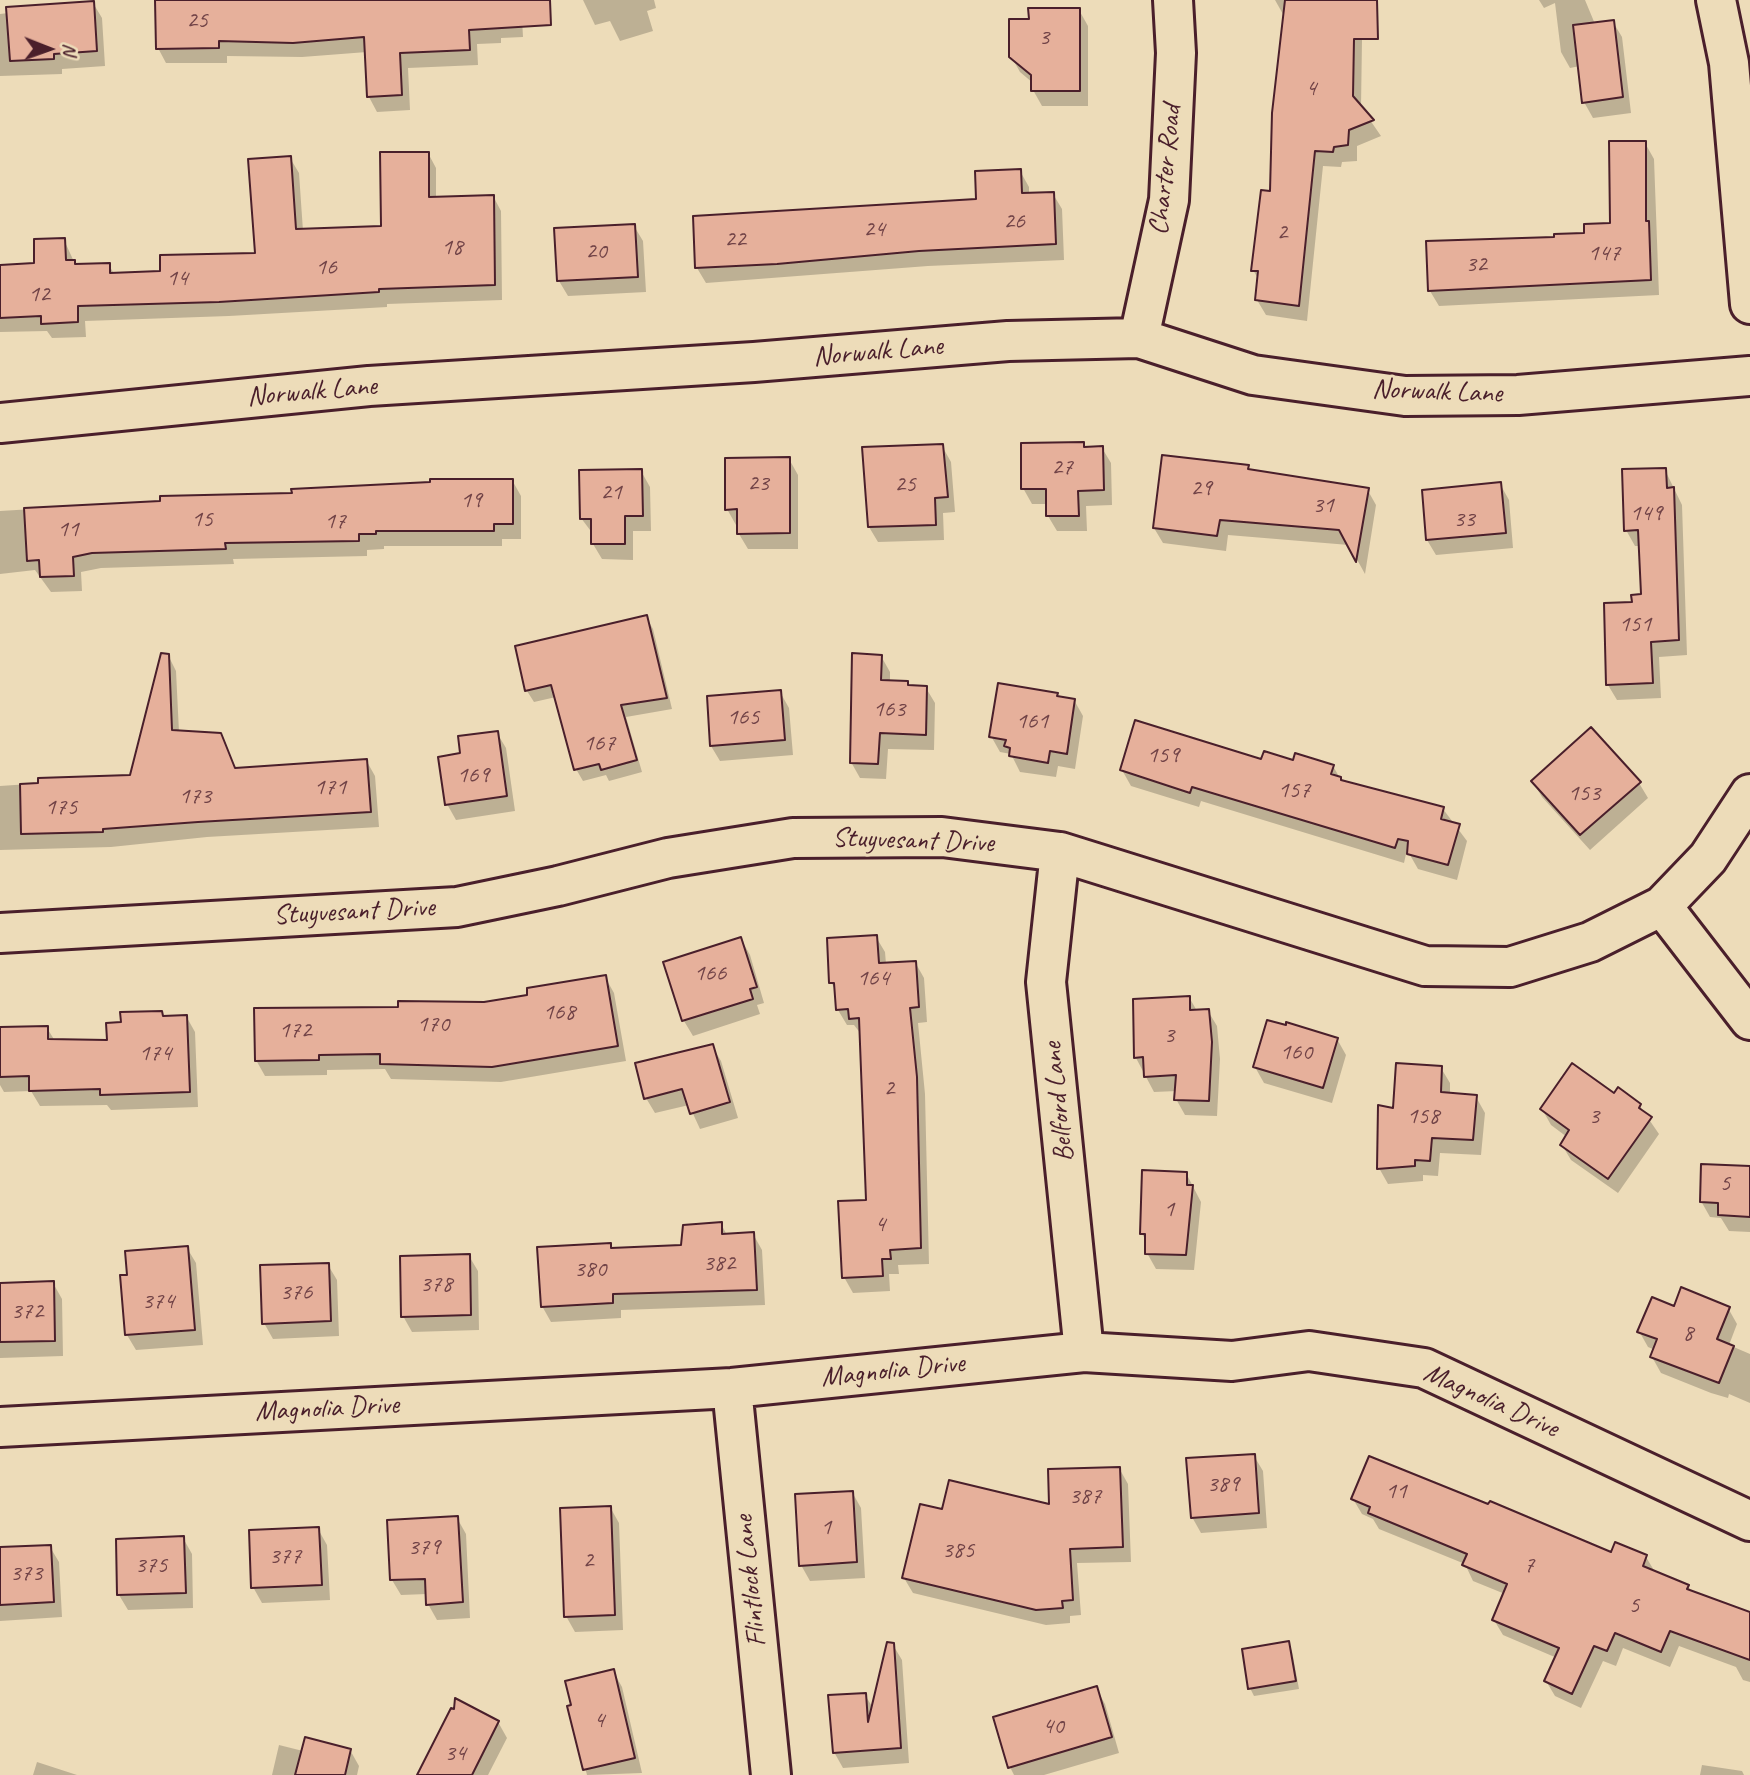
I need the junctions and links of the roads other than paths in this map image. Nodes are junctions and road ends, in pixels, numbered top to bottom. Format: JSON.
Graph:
{"nodes":[{"id":1,"x":1172,"y":0,"type":"edge"},
{"id":2,"x":1716,"y":0,"type":"edge"},
{"id":3,"x":1750,"y":304,"type":"edge"},
{"id":4,"x":1139,"y":338,"type":"junction"},
{"id":5,"x":1750,"y":376,"type":"edge"},
{"id":6,"x":0,"y":423,"type":"edge"},
{"id":7,"x":1750,"y":794,"type":"edge"},
{"id":8,"x":1060,"y":852,"type":"junction"},
{"id":9,"x":1662,"y":906,"type":"junction"},
{"id":10,"x":0,"y":933,"type":"edge"},
{"id":11,"x":1750,"y":1020,"type":"edge"},
{"id":12,"x":1084,"y":1352,"type":"junction"},
{"id":13,"x":732,"y":1388,"type":"junction"},
{"id":14,"x":0,"y":1427,"type":"edge"},
{"id":15,"x":1750,"y":1521,"type":"edge"},
{"id":16,"x":771,"y":1775,"type":"edge"}],
"edges":[{"from":1,"to":4,"type":"street","name":"Charter Road"},
{"from":2,"to":3,"type":"street"},
{"from":4,"to":5,"type":"street","name":"Norwalk Lane"},
{"from":4,"to":6,"type":"street","name":"Norwalk Lane"},
{"from":7,"to":9,"type":"street","name":"Stuyvesant Drive"},
{"from":8,"to":9,"type":"street","name":"Stuyvesant Drive"},
{"from":8,"to":10,"type":"street","name":"Stuyvesant Drive"},
{"from":8,"to":12,"type":"street","name":"Belford Lane"},
{"from":9,"to":11,"type":"street"},
{"from":12,"to":13,"type":"street","name":"Magnolia Drive"},
{"from":12,"to":15,"type":"street","name":"Magnolia Drive"},
{"from":13,"to":14,"type":"street","name":"Magnolia Drive"},
{"from":13,"to":16,"type":"street","name":"Flintlock Lane"}]}
